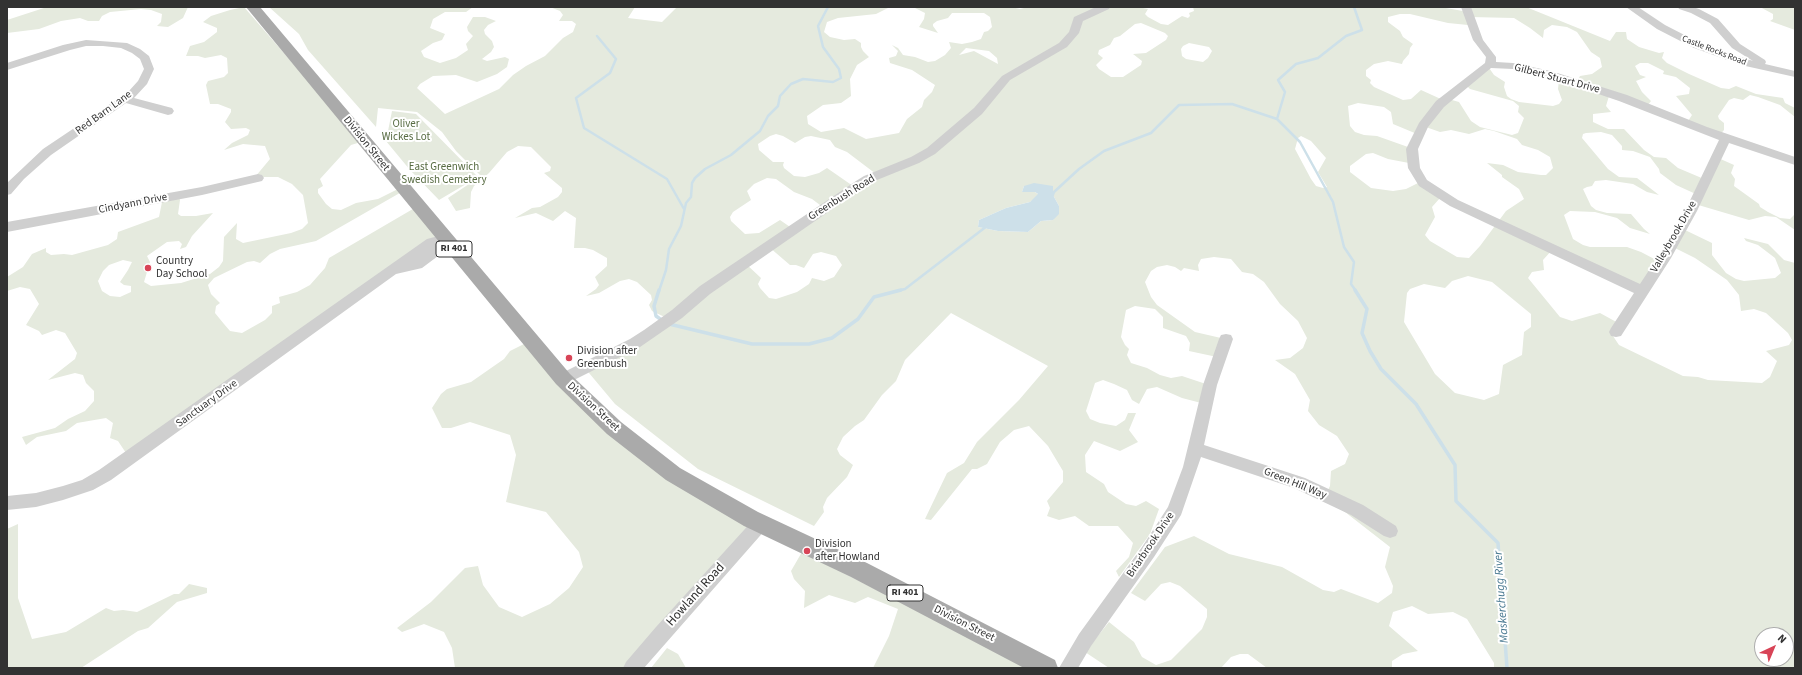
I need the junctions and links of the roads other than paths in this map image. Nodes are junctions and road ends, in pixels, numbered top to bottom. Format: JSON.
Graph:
{"nodes":[{"id":1,"x":253,"y":7,"type":"edge"},
{"id":2,"x":1106,"y":7,"type":"edge"},
{"id":3,"x":1466,"y":7,"type":"edge"},
{"id":4,"x":1631,"y":7,"type":"edge"},
{"id":5,"x":1683,"y":7,"type":"edge"},
{"id":6,"x":1490,"y":64,"type":"junction"},
{"id":7,"x":7,"y":67,"type":"edge"},
{"id":8,"x":1782,"y":72,"type":"junction"},
{"id":9,"x":1795,"y":74,"type":"edge"},
{"id":10,"x":125,"y":99,"type":"junction"},
{"id":11,"x":168,"y":111,"type":"dead end"},
{"id":12,"x":1726,"y":138,"type":"junction"},
{"id":13,"x":1795,"y":161,"type":"edge"},
{"id":14,"x":258,"y":178,"type":"dead end"},
{"id":15,"x":7,"y":191,"type":"edge"},
{"id":16,"x":7,"y":227,"type":"edge"},
{"id":17,"x":446,"y":239,"type":"junction"},
{"id":18,"x":1642,"y":291,"type":"junction"},
{"id":19,"x":1616,"y":332,"type":"dead end"},
{"id":20,"x":1226,"y":339,"type":"dead end"},
{"id":21,"x":563,"y":379,"type":"junction"},
{"id":22,"x":1195,"y":449,"type":"junction"},
{"id":23,"x":7,"y":502,"type":"edge"},
{"id":24,"x":760,"y":524,"type":"junction"},
{"id":25,"x":1390,"y":531,"type":"dead end"},
{"id":26,"x":632,"y":668,"type":"edge"},
{"id":27,"x":1047,"y":668,"type":"edge"},
{"id":28,"x":1068,"y":668,"type":"edge"}],
"edges":[{"from":1,"to":17,"type":"main road","name":"Division Street","number":"RI 401"},
{"from":2,"to":21,"type":"street","name":"Greenbush Road"},
{"from":3,"to":6,"type":"street"},
{"from":4,"to":8,"type":"street","name":"Castle Rocks Road"},
{"from":5,"to":8,"type":"street","name":"Castle Rocks Road"},
{"from":6,"to":12,"type":"street","name":"Gilbert Stuart Drive"},
{"from":6,"to":18,"type":"street"},
{"from":7,"to":10,"type":"street","name":"Red Barn Lane"},
{"from":8,"to":9,"type":"street","name":"Castle Rocks Road"},
{"from":10,"to":11,"type":"street"},
{"from":10,"to":15,"type":"street","name":"Red Barn Lane"},
{"from":12,"to":13,"type":"street","name":"Gilbert Stuart Drive"},
{"from":12,"to":18,"type":"street","name":"Valleybrook Drive"},
{"from":14,"to":16,"type":"street","name":"Cindyann Drive"},
{"from":17,"to":21,"type":"main road","name":"Division Street","number":"RI 401"},
{"from":17,"to":23,"type":"street","name":"Sanctuary Drive"},
{"from":18,"to":19,"type":"street","name":"Valleybrook Drive"},
{"from":20,"to":22,"type":"street","name":"Briarbrook Drive"},
{"from":21,"to":24,"type":"main road","name":"Division Street","number":"RI 401"},
{"from":22,"to":25,"type":"street","name":"Green Hill Way"},
{"from":22,"to":28,"type":"street","name":"Briarbrook Drive"},
{"from":24,"to":26,"type":"street","name":"Howland Road"},
{"from":24,"to":27,"type":"main road","name":"Division Street","number":"RI 401"}]}
